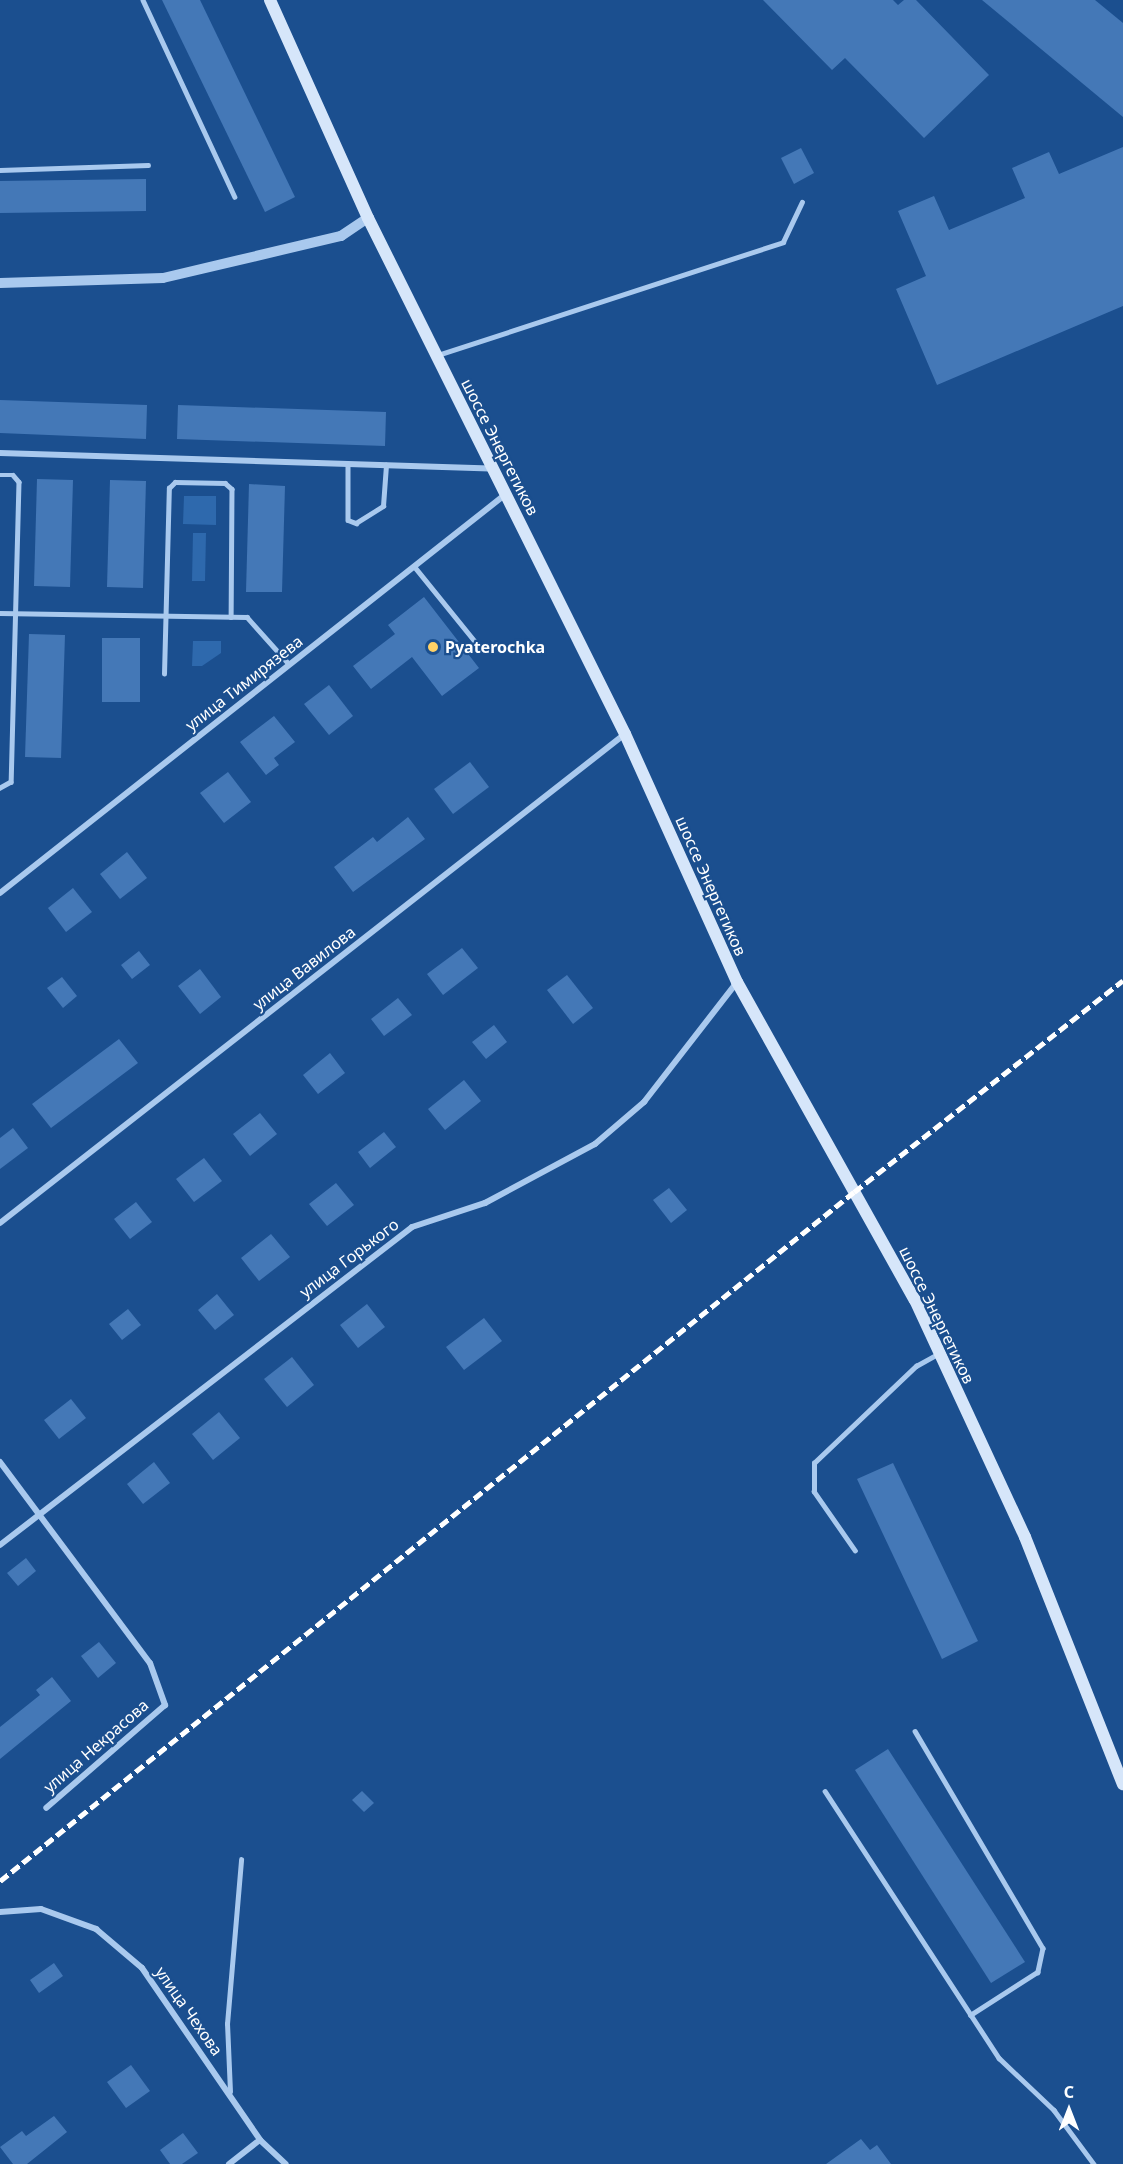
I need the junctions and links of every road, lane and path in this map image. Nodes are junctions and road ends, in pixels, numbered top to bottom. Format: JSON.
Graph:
{"nodes":[{"id":1,"x":142,"y":0,"type":"edge"},
{"id":2,"x":270,"y":0,"type":"edge"},
{"id":3,"x":148,"y":165,"type":"dead end"},
{"id":4,"x":0,"y":170,"type":"edge"},
{"id":5,"x":235,"y":197,"type":"dead end"},
{"id":6,"x":802,"y":202,"type":"dead end"},
{"id":7,"x":368,"y":218,"type":"junction"},
{"id":8,"x":0,"y":283,"type":"edge"},
{"id":9,"x":435,"y":356,"type":"junction"},
{"id":10,"x":0,"y":453,"type":"edge"},
{"id":11,"x":348,"y":464,"type":"junction"},
{"id":12,"x":386,"y":465,"type":"junction"},
{"id":13,"x":490,"y":468,"type":"junction"},
{"id":14,"x":0,"y":475,"type":"edge"},
{"id":15,"x":506,"y":494,"type":"junction"},
{"id":16,"x":414,"y":566,"type":"junction"},
{"id":17,"x":0,"y":613,"type":"edge"},
{"id":18,"x":15,"y":613,"type":"junction"},
{"id":19,"x":166,"y":616,"type":"junction"},
{"id":20,"x":231,"y":617,"type":"junction"},
{"id":21,"x":482,"y":650,"type":"dead end"},
{"id":22,"x":289,"y":664,"type":"junction"},
{"id":23,"x":164,"y":674,"type":"dead end"},
{"id":24,"x":625,"y":734,"type":"junction"},
{"id":25,"x":0,"y":788,"type":"edge"},
{"id":26,"x":0,"y":893,"type":"edge"},
{"id":27,"x":737,"y":982,"type":"junction"},
{"id":28,"x":0,"y":1223,"type":"edge"},
{"id":29,"x":940,"y":1353,"type":"junction"},
{"id":30,"x":0,"y":1461,"type":"edge"},
{"id":31,"x":39,"y":1513,"type":"junction"},
{"id":32,"x":0,"y":1545,"type":"edge"},
{"id":33,"x":855,"y":1551,"type":"dead end"},
{"id":34,"x":915,"y":1731,"type":"dead end"},
{"id":35,"x":1123,"y":1784,"type":"edge"},
{"id":36,"x":825,"y":1791,"type":"dead end"},
{"id":37,"x":46,"y":1808,"type":"dead end"},
{"id":38,"x":241,"y":1860,"type":"dead end"},
{"id":39,"x":0,"y":1912,"type":"edge"},
{"id":40,"x":971,"y":2015,"type":"junction"},
{"id":41,"x":230,"y":2092,"type":"junction"},
{"id":42,"x":260,"y":2140,"type":"junction"},
{"id":43,"x":229,"y":2164,"type":"edge"},
{"id":44,"x":286,"y":2164,"type":"edge"},
{"id":45,"x":1094,"y":2164,"type":"edge"}],
"edges":[{"from":1,"to":5,"type":"lane"},
{"from":2,"to":7,"type":"main road","name":"шоссе Энергетиков"},
{"from":3,"to":4,"type":"lane"},
{"from":6,"to":9,"type":"lane"},
{"from":7,"to":8,"type":"street"},
{"from":7,"to":9,"type":"main road","name":"шоссе Энергетиков"},
{"from":9,"to":13,"type":"main road","name":"шоссе Энергетиков"},
{"from":10,"to":11,"type":"street"},
{"from":11,"to":12,"type":"street"},
{"from":11,"to":12,"type":"lane"},
{"from":12,"to":13,"type":"street"},
{"from":13,"to":15,"type":"main road","name":"шоссе Энергетиков"},
{"from":14,"to":18,"type":"lane"},
{"from":15,"to":16,"type":"street","name":"улица Тимирязева"},
{"from":15,"to":24,"type":"main road","name":"шоссе Энергетиков"},
{"from":16,"to":21,"type":"lane"},
{"from":16,"to":22,"type":"street","name":"улица Тимирязева"},
{"from":17,"to":18,"type":"lane"},
{"from":18,"to":19,"type":"lane"},
{"from":18,"to":25,"type":"lane"},
{"from":19,"to":20,"type":"lane"},
{"from":19,"to":20,"type":"lane"},
{"from":19,"to":23,"type":"lane"},
{"from":20,"to":22,"type":"lane"},
{"from":22,"to":26,"type":"street","name":"улица Тимирязева"},
{"from":24,"to":27,"type":"main road","name":"шоссе Энергетиков"},
{"from":24,"to":28,"type":"street","name":"улица Вавилова"},
{"from":27,"to":29,"type":"main road","name":"шоссе Энергетиков"},
{"from":27,"to":31,"type":"street","name":"улица Горького"},
{"from":29,"to":33,"type":"lane"},
{"from":29,"to":35,"type":"main road","name":"шоссе Энергетиков"},
{"from":30,"to":31,"type":"street"},
{"from":31,"to":32,"type":"street","name":"улица Горького"},
{"from":31,"to":37,"type":"street","name":"улица Некрасова"},
{"from":34,"to":40,"type":"lane"},
{"from":36,"to":40,"type":"lane"},
{"from":38,"to":41,"type":"lane"},
{"from":39,"to":41,"type":"street","name":"улица Чехова"},
{"from":40,"to":45,"type":"lane"},
{"from":41,"to":42,"type":"street","name":"улица Чехова"},
{"from":42,"to":43,"type":"street"},
{"from":42,"to":44,"type":"street","name":"улица Чехова"}]}
